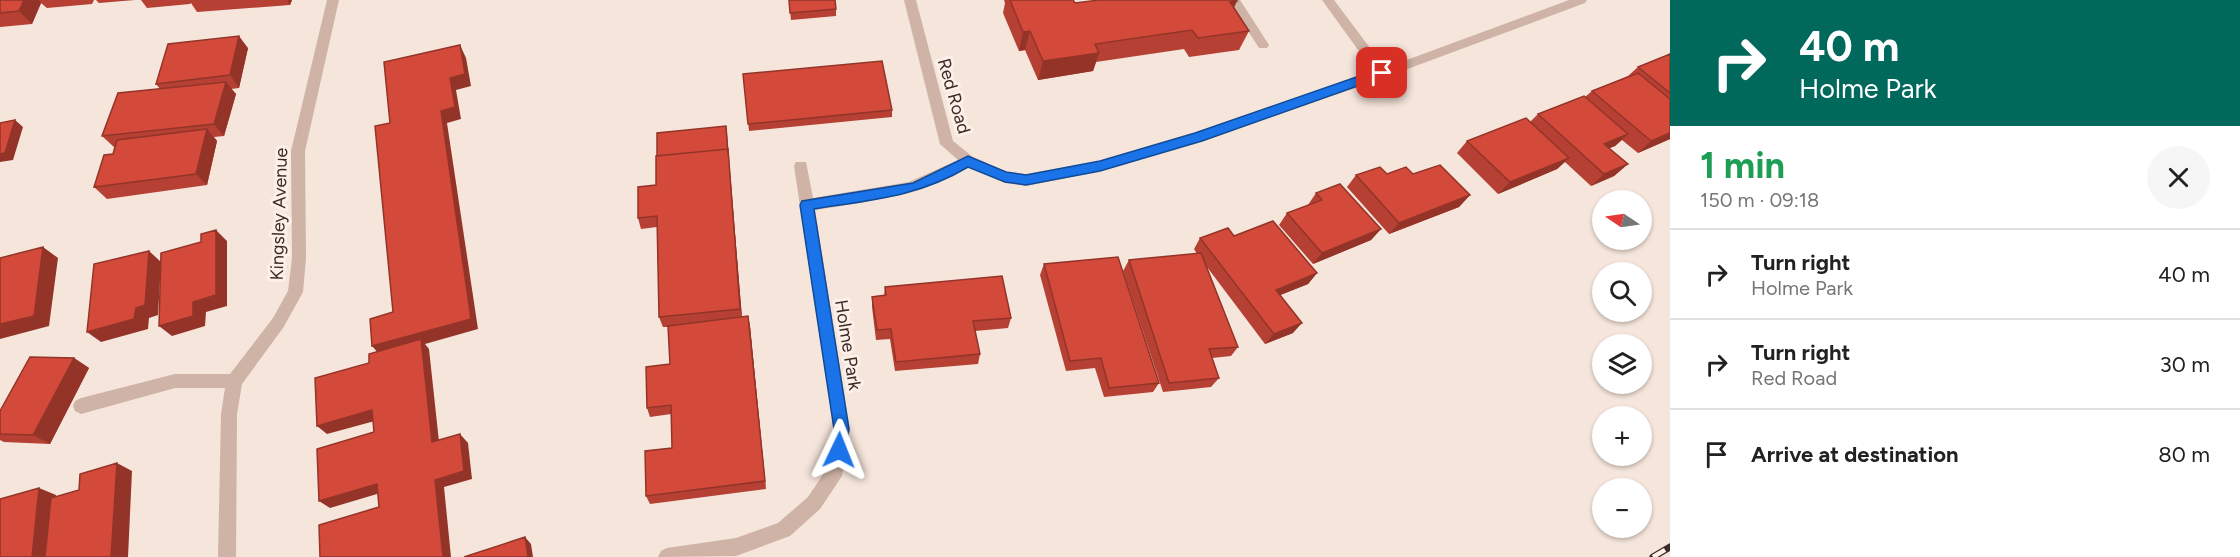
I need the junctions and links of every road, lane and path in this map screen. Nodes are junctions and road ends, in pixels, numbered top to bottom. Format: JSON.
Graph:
{"nodes":[{"id":1,"x":333,"y":0,"type":"edge"},
{"id":2,"x":910,"y":0,"type":"edge"},
{"id":3,"x":1234,"y":0,"type":"edge"},
{"id":4,"x":1328,"y":0,"type":"edge"},
{"id":5,"x":1581,"y":0,"type":"edge"},
{"id":6,"x":1263,"y":45,"type":"dead end"},
{"id":7,"x":1382,"y":73,"type":"junction"},
{"id":8,"x":968,"y":161,"type":"junction"},
{"id":9,"x":801,"y":166,"type":"dead end"},
{"id":10,"x":807,"y":205,"type":"junction"},
{"id":11,"x":234,"y":381,"type":"junction"},
{"id":12,"x":81,"y":406,"type":"dead end"},
{"id":13,"x":226,"y":557,"type":"edge"},
{"id":14,"x":667,"y":557,"type":"edge"}],
"edges":[{"from":1,"to":11,"type":"street","name":"Kingsley Avenue"},
{"from":2,"to":8,"type":"street","name":"Red Road"},
{"from":3,"to":6,"type":"street"},
{"from":4,"to":7,"type":"street"},
{"from":5,"to":7,"type":"street","name":"Red Road"},
{"from":7,"to":8,"type":"street","name":"Red Road"},
{"from":8,"to":10,"type":"street"},
{"from":9,"to":10,"type":"street","name":"Holme Park"},
{"from":10,"to":14,"type":"street","name":"Holme Park"},
{"from":11,"to":12,"type":"street"},
{"from":11,"to":13,"type":"street","name":"Kingsley Avenue"}]}
